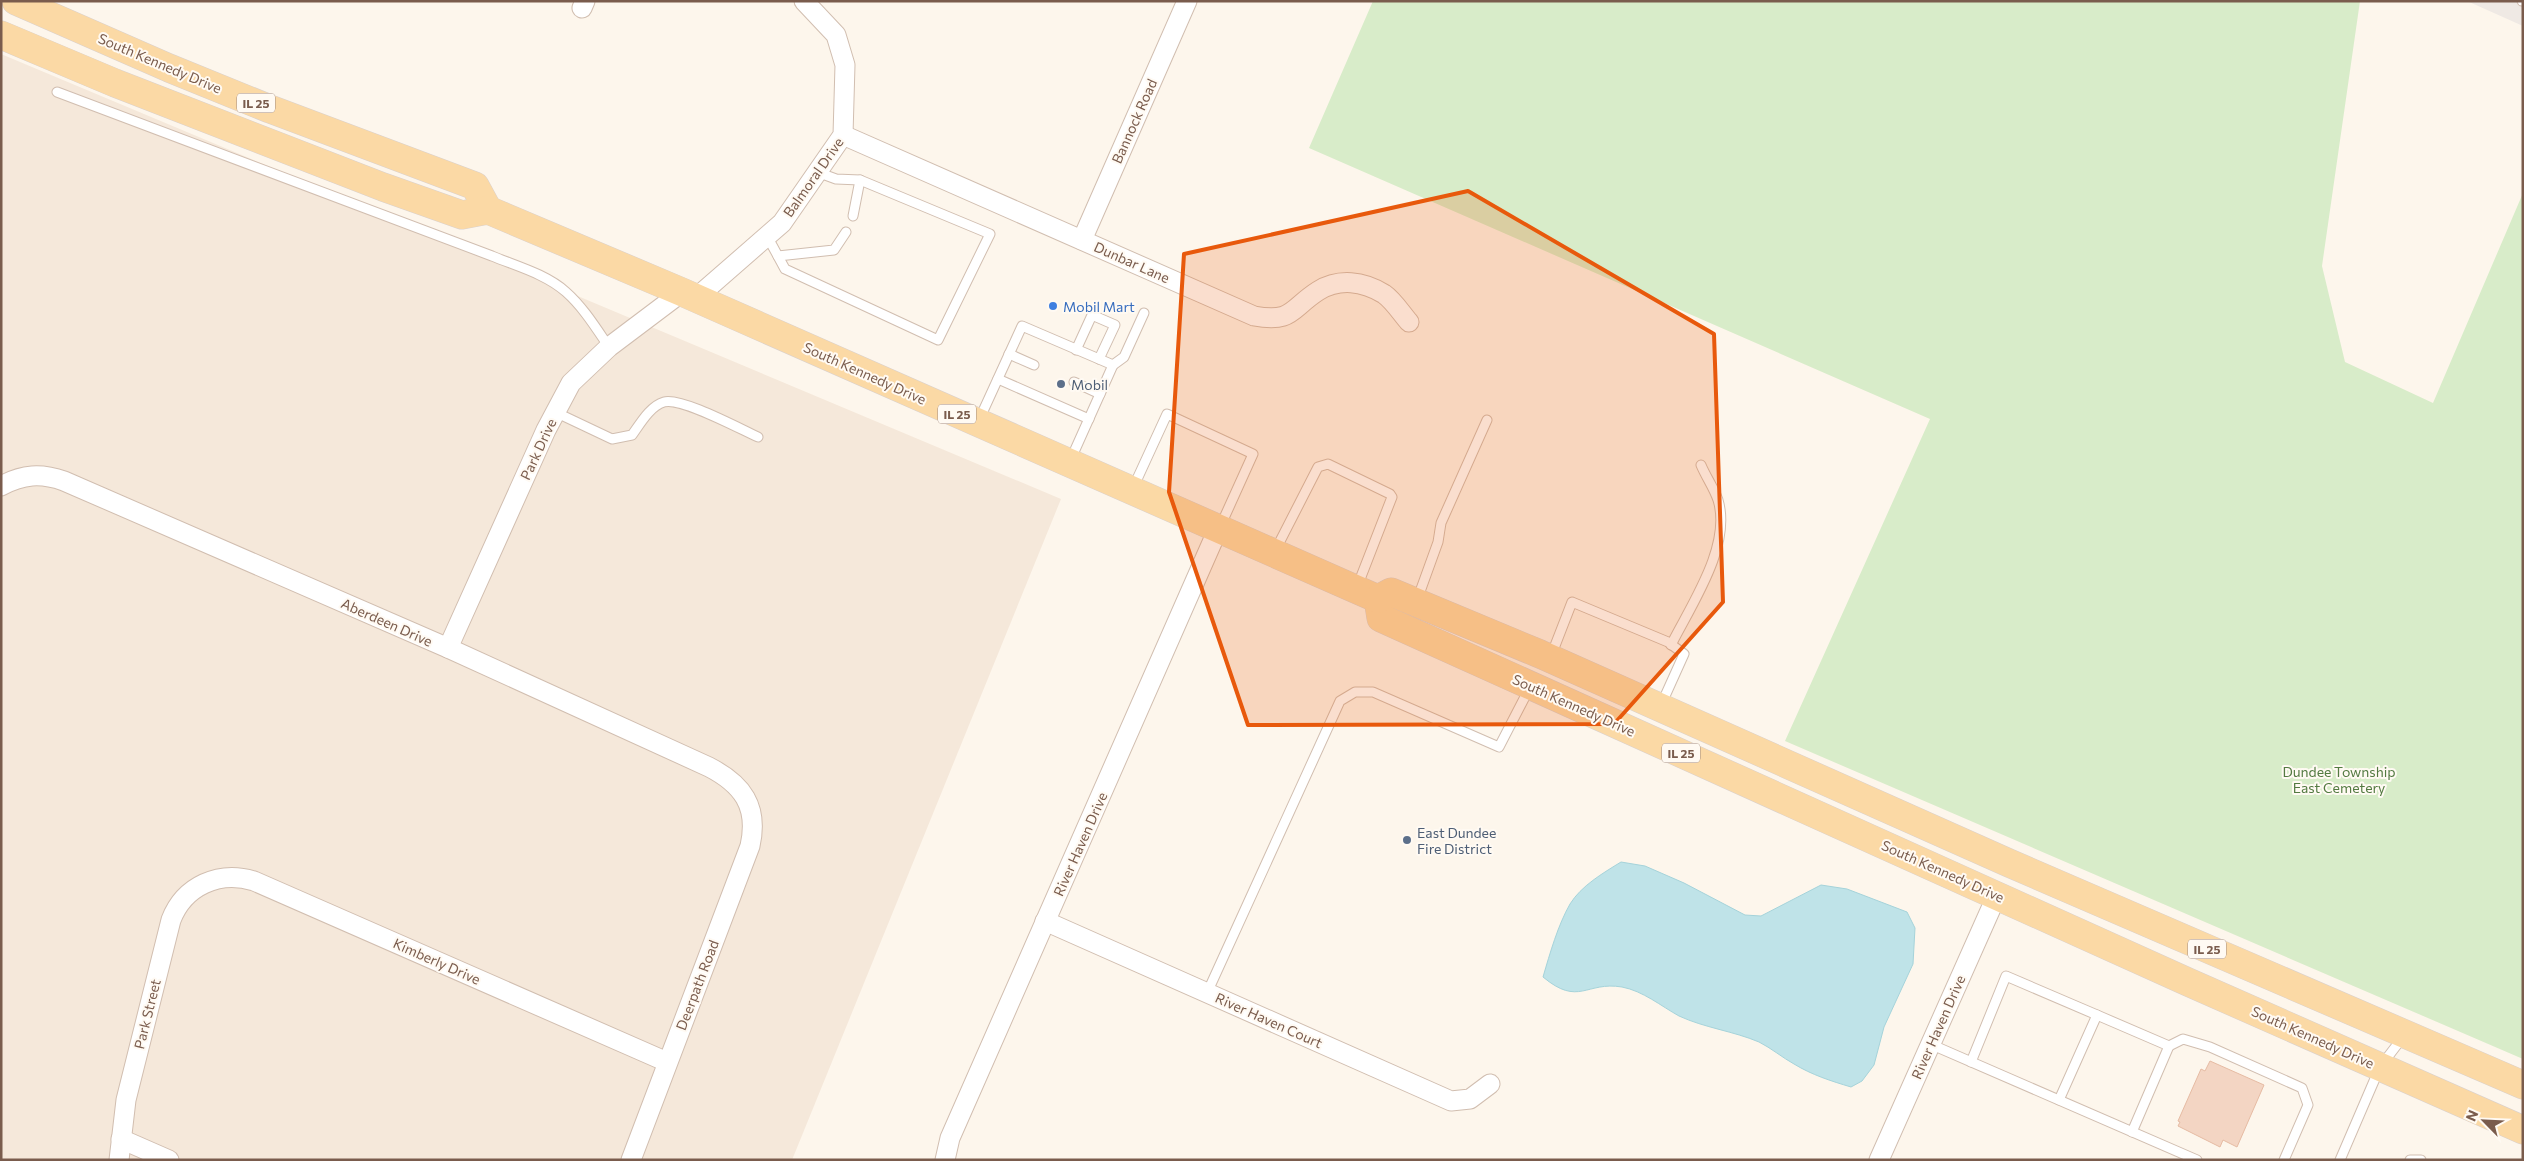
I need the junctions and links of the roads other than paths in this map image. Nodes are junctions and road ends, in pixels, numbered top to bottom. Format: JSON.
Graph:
{"nodes":[{"id":1,"x":16,"y":1,"type":"edge"},
{"id":2,"x":804,"y":1,"type":"edge"},
{"id":3,"x":1187,"y":1,"type":"edge"},
{"id":4,"x":1,"y":35,"type":"edge"},
{"id":5,"x":57,"y":92,"type":"dead end"},
{"id":6,"x":844,"y":135,"type":"junction"},
{"id":7,"x":817,"y":172,"type":"junction"},
{"id":8,"x":860,"y":180,"type":"junction"},
{"id":9,"x":488,"y":210,"type":"junction"},
{"id":10,"x":853,"y":216,"type":"dead end"},
{"id":11,"x":846,"y":232,"type":"dead end"},
{"id":12,"x":767,"y":236,"type":"junction"},
{"id":13,"x":1082,"y":240,"type":"junction"},
{"id":14,"x":778,"y":256,"type":"junction"},
{"id":15,"x":689,"y":295,"type":"junction"},
{"id":16,"x":1144,"y":313,"type":"dead end"},
{"id":17,"x":1409,"y":322,"type":"dead end"},
{"id":18,"x":609,"y":347,"type":"junction"},
{"id":19,"x":1076,"y":350,"type":"junction"},
{"id":20,"x":1009,"y":354,"type":"junction"},
{"id":21,"x":1099,"y":359,"type":"junction"},
{"id":22,"x":1034,"y":365,"type":"dead end"},
{"id":23,"x":1112,"y":365,"type":"junction"},
{"id":24,"x":998,"y":379,"type":"junction"},
{"id":25,"x":1074,"y":382,"type":"dead end"},
{"id":26,"x":1100,"y":394,"type":"junction"},
{"id":27,"x":555,"y":412,"type":"junction"},
{"id":28,"x":1089,"y":419,"type":"junction"},
{"id":29,"x":1488,"y":420,"type":"dead end"},
{"id":30,"x":978,"y":423,"type":"junction"},
{"id":31,"x":758,"y":437,"type":"dead end"},
{"id":32,"x":1070,"y":463,"type":"junction"},
{"id":33,"x":1701,"y":465,"type":"dead end"},
{"id":34,"x":4,"y":484,"type":"edge"},
{"id":35,"x":1132,"y":490,"type":"junction"},
{"id":36,"x":1218,"y":530,"type":"junction"},
{"id":37,"x":1274,"y":554,"type":"junction"},
{"id":38,"x":1367,"y":595,"type":"junction"},
{"id":39,"x":1416,"y":602,"type":"junction"},
{"id":40,"x":1671,"y":645,"type":"junction"},
{"id":41,"x":448,"y":648,"type":"junction"},
{"id":42,"x":1550,"y":658,"type":"junction"},
{"id":43,"x":1531,"y":686,"type":"junction"},
{"id":44,"x":1660,"y":708,"type":"junction"},
{"id":45,"x":750,"y":808,"type":"joint"},
{"id":46,"x":205,"y":883,"type":"joint"},
{"id":47,"x":1997,"y":895,"type":"junction"},
{"id":48,"x":1045,"y":921,"type":"junction"},
{"id":49,"x":1208,"y":993,"type":"junction"},
{"id":50,"x":2097,"y":1015,"type":"junction"},
{"id":51,"x":2405,"y":1035,"type":"junction"},
{"id":52,"x":1930,"y":1044,"type":"junction"},
{"id":53,"x":2169,"y":1046,"type":"junction"},
{"id":54,"x":667,"y":1062,"type":"junction"},
{"id":55,"x":1971,"y":1062,"type":"junction"},
{"id":56,"x":2380,"y":1067,"type":"junction"},
{"id":57,"x":1490,"y":1084,"type":"dead end"},
{"id":58,"x":2523,"y":1085,"type":"edge"},
{"id":59,"x":2060,"y":1100,"type":"junction"},
{"id":60,"x":2523,"y":1130,"type":"edge"},
{"id":61,"x":2132,"y":1132,"type":"junction"},
{"id":62,"x":121,"y":1138,"type":"junction"},
{"id":63,"x":119,"y":1160,"type":"edge"},
{"id":64,"x":169,"y":1160,"type":"edge"},
{"id":65,"x":631,"y":1160,"type":"edge"},
{"id":66,"x":945,"y":1160,"type":"edge"},
{"id":67,"x":1879,"y":1160,"type":"edge"},
{"id":68,"x":2198,"y":1160,"type":"edge"},
{"id":69,"x":2284,"y":1160,"type":"edge"},
{"id":70,"x":2340,"y":1160,"type":"edge"},
{"id":71,"x":2410,"y":1160,"type":"edge"},
{"id":72,"x":2421,"y":1160,"type":"edge"}],
"edges":[{"from":1,"to":9,"type":"main road","name":"South Kennedy Drive","number":"IL 25"},
{"from":2,"to":6,"type":"street","name":"Balmoral Drive"},
{"from":3,"to":13,"type":"street","name":"Bannock Road"},
{"from":4,"to":9,"type":"main road","number":"IL 25"},
{"from":5,"to":18,"type":"lane"},
{"from":6,"to":7,"type":"street","name":"Balmoral Drive"},
{"from":6,"to":13,"type":"street","name":"Dunbar Lane"},
{"from":7,"to":8,"type":"lane"},
{"from":7,"to":12,"type":"street","name":"Balmoral Drive"},
{"from":8,"to":10,"type":"lane"},
{"from":8,"to":14,"type":"lane"},
{"from":9,"to":15,"type":"main road","name":"South Kennedy Drive","number":"IL 25"},
{"from":11,"to":14,"type":"lane"},
{"from":12,"to":14,"type":"lane"},
{"from":12,"to":15,"type":"street","name":"Balmoral Drive"},
{"from":13,"to":17,"type":"street","name":"Dunbar Lane"},
{"from":15,"to":18,"type":"street","name":"Park Drive"},
{"from":15,"to":30,"type":"main road","name":"South Kennedy Drive","number":"IL 25"},
{"from":16,"to":23,"type":"lane"},
{"from":18,"to":27,"type":"street","name":"Park Drive"},
{"from":19,"to":20,"type":"lane"},
{"from":19,"to":21,"type":"lane"},
{"from":19,"to":21,"type":"lane"},
{"from":20,"to":22,"type":"lane"},
{"from":20,"to":24,"type":"lane"},
{"from":21,"to":23,"type":"lane"},
{"from":23,"to":26,"type":"lane"},
{"from":24,"to":28,"type":"lane"},
{"from":24,"to":30,"type":"lane"},
{"from":25,"to":26,"type":"lane"},
{"from":26,"to":28,"type":"lane"},
{"from":27,"to":31,"type":"lane"},
{"from":27,"to":41,"type":"street","name":"Park Drive"},
{"from":28,"to":32,"type":"lane"},
{"from":29,"to":39,"type":"lane"},
{"from":30,"to":32,"type":"main road","name":"South Kennedy Drive","number":"IL 25"},
{"from":32,"to":35,"type":"main road","name":"South Kennedy Drive","number":"IL 25"},
{"from":33,"to":40,"type":"lane"},
{"from":34,"to":41,"type":"street","name":"Aberdeen Drive"},
{"from":35,"to":36,"type":"main road","name":"South Kennedy Drive","number":"IL 25"},
{"from":35,"to":36,"type":"lane"},
{"from":36,"to":37,"type":"main road","name":"South Kennedy Drive","number":"IL 25"},
{"from":36,"to":48,"type":"street","name":"River Haven Drive"},
{"from":37,"to":38,"type":"main road","name":"South Kennedy Drive","number":"IL 25"},
{"from":37,"to":38,"type":"lane"},
{"from":38,"to":39,"type":"main road","number":"IL 25"},
{"from":38,"to":43,"type":"main road","name":"South Kennedy Drive","number":"IL 25"},
{"from":39,"to":42,"type":"main road","number":"IL 25"},
{"from":40,"to":42,"type":"lane"},
{"from":40,"to":44,"type":"lane"},
{"from":41,"to":45,"type":"street","name":"Aberdeen Drive"},
{"from":42,"to":44,"type":"main road","number":"IL 25"},
{"from":43,"to":47,"type":"main road","name":"South Kennedy Drive","number":"IL 25"},
{"from":43,"to":49,"type":"lane"},
{"from":44,"to":51,"type":"main road","number":"IL 25"},
{"from":45,"to":54,"type":"street","name":"Deerpath Road"},
{"from":46,"to":54,"type":"street","name":"Kimberly Drive"},
{"from":46,"to":62,"type":"street","name":"Park Street"},
{"from":47,"to":52,"type":"street","name":"River Haven Drive"},
{"from":47,"to":56,"type":"main road","name":"South Kennedy Drive","number":"IL 25"},
{"from":48,"to":49,"type":"street","name":"River Haven Court"},
{"from":48,"to":66,"type":"street","name":"River Haven Drive"},
{"from":49,"to":57,"type":"street","name":"River Haven Court"},
{"from":50,"to":53,"type":"lane"},
{"from":50,"to":55,"type":"lane"},
{"from":50,"to":59,"type":"lane"},
{"from":51,"to":56,"type":"lane"},
{"from":51,"to":58,"type":"main road","number":"IL 25"},
{"from":52,"to":55,"type":"lane"},
{"from":52,"to":67,"type":"street","name":"River Haven Drive"},
{"from":53,"to":61,"type":"lane"},
{"from":53,"to":69,"type":"lane"},
{"from":54,"to":65,"type":"street","name":"Deerpath Road"},
{"from":55,"to":59,"type":"lane"},
{"from":56,"to":60,"type":"main road","name":"South Kennedy Drive","number":"IL 25"},
{"from":56,"to":70,"type":"lane"},
{"from":59,"to":61,"type":"lane"},
{"from":61,"to":68,"type":"lane"},
{"from":62,"to":63,"type":"street","name":"Park Street"},
{"from":62,"to":64,"type":"street"},
{"from":71,"to":72,"type":"lane"}]}
